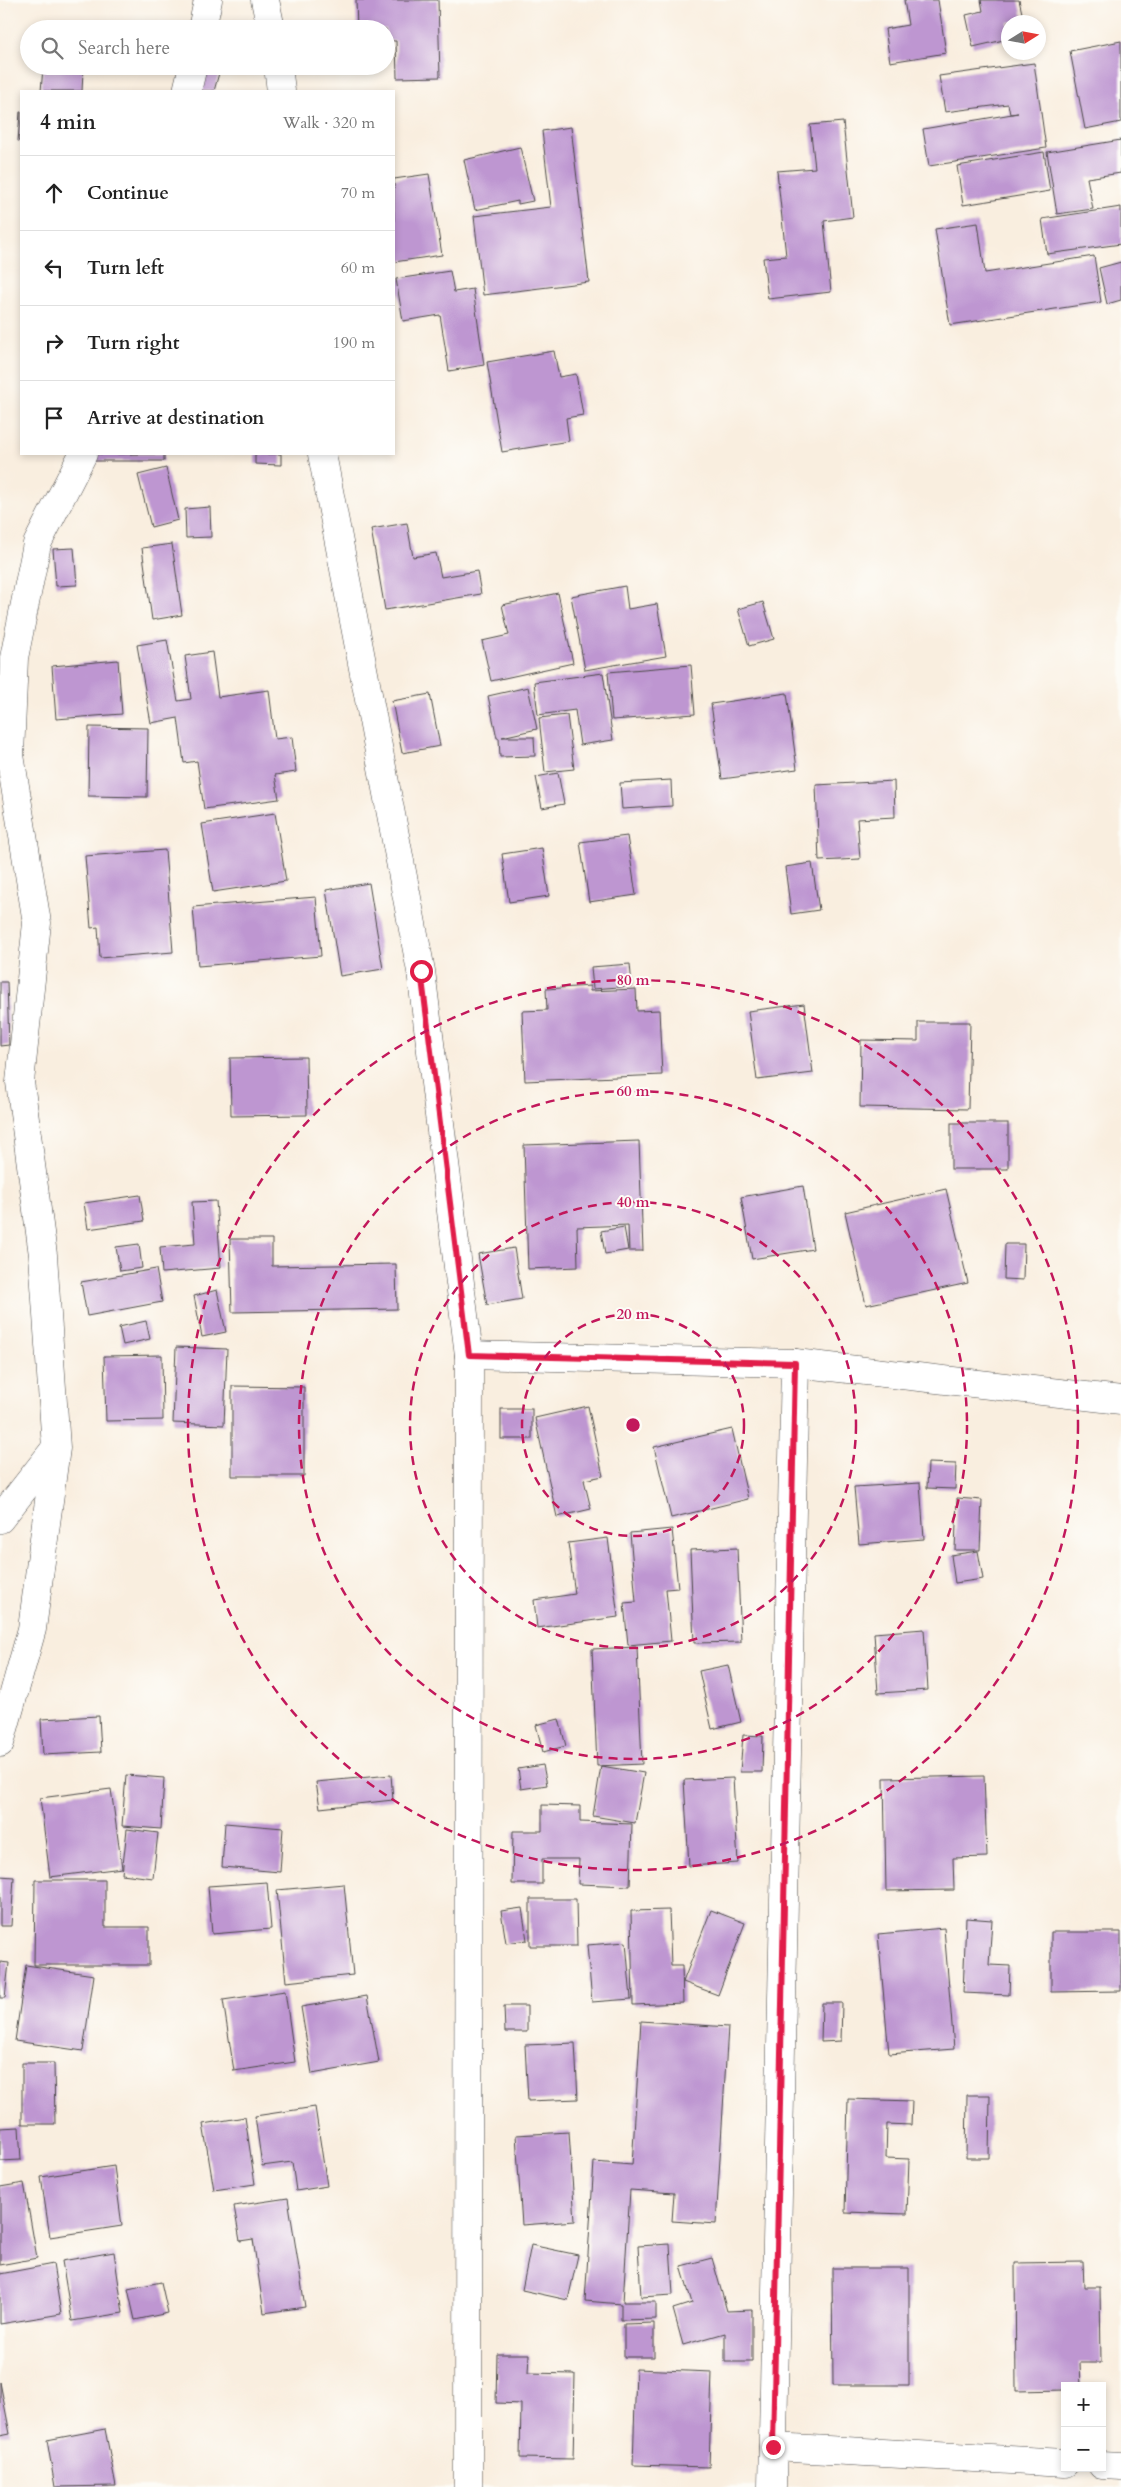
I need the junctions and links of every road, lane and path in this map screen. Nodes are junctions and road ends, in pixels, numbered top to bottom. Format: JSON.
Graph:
{"nodes":[{"id":1,"x":208,"y":0,"type":"edge"},
{"id":2,"x":265,"y":0,"type":"edge"},
{"id":3,"x":204,"y":20,"type":"edge"},
{"id":4,"x":268,"y":20,"type":"edge"},
{"id":5,"x":191,"y":75,"type":"edge"},
{"id":6,"x":279,"y":75,"type":"edge"},
{"id":7,"x":187,"y":90,"type":"edge"},
{"id":8,"x":281,"y":90,"type":"edge"},
{"id":9,"x":82,"y":455,"type":"edge"},
{"id":10,"x":322,"y":455,"type":"edge"},
{"id":11,"x":10,"y":1083,"type":"edge"},
{"id":12,"x":469,"y":1355,"type":"junction"},
{"id":13,"x":795,"y":1363,"type":"junction"},
{"id":14,"x":1121,"y":1400,"type":"edge"},
{"id":15,"x":56,"y":1448,"type":"junction"},
{"id":16,"x":0,"y":1519,"type":"edge"},
{"id":17,"x":0,"y":1744,"type":"edge"},
{"id":18,"x":773,"y":2447,"type":"junction"},
{"id":19,"x":1061,"y":2463,"type":"edge"},
{"id":20,"x":1106,"y":2465,"type":"edge"},
{"id":21,"x":1121,"y":2466,"type":"edge"},
{"id":22,"x":468,"y":2487,"type":"edge"},
{"id":23,"x":772,"y":2487,"type":"edge"}],
"edges":[{"from":1,"to":3,"type":"street"},
{"from":2,"to":4,"type":"street"},
{"from":5,"to":7,"type":"street"},
{"from":6,"to":8,"type":"street"},
{"from":9,"to":11,"type":"street"},
{"from":10,"to":12,"type":"street"},
{"from":11,"to":15,"type":"street"},
{"from":12,"to":13,"type":"street"},
{"from":12,"to":22,"type":"street"},
{"from":13,"to":14,"type":"street"},
{"from":13,"to":18,"type":"street"},
{"from":15,"to":16,"type":"street"},
{"from":15,"to":17,"type":"street"},
{"from":18,"to":19,"type":"street"},
{"from":18,"to":23,"type":"street"},
{"from":20,"to":21,"type":"street"}]}
